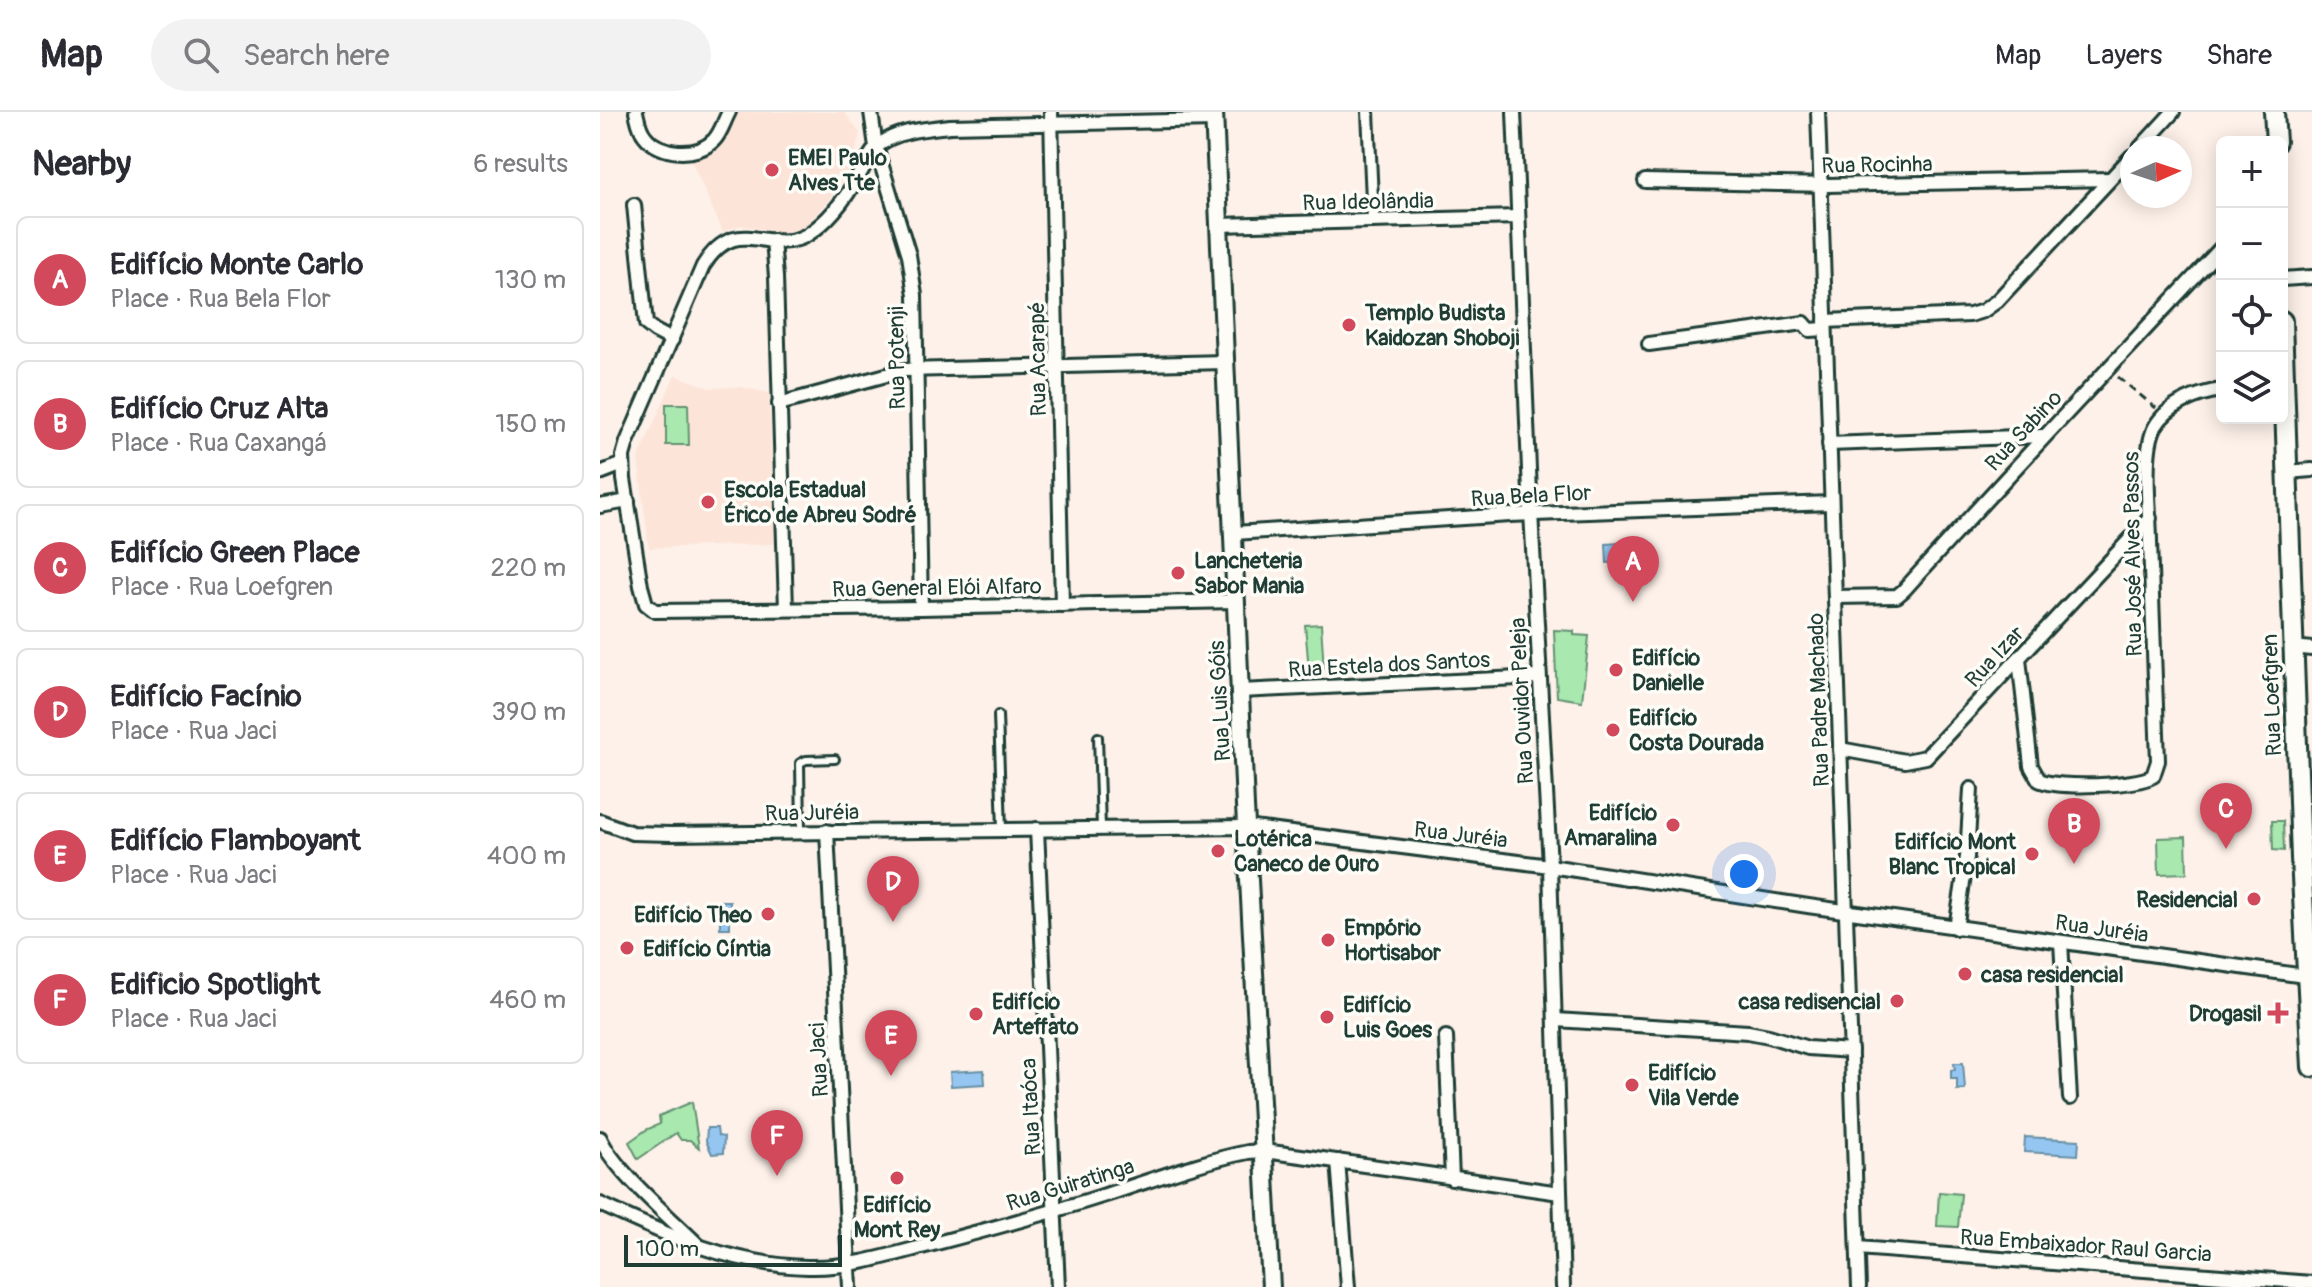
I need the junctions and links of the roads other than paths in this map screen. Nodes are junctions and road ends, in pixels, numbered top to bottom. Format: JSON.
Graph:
{"nodes":[{"id":1,"x":636,"y":112,"type":"edge"},
{"id":2,"x":729,"y":112,"type":"edge"},
{"id":3,"x":871,"y":112,"type":"edge"},
{"id":4,"x":1368,"y":112,"type":"edge"},
{"id":5,"x":1514,"y":112,"type":"edge"},
{"id":6,"x":1818,"y":112,"type":"edge"},
{"id":7,"x":2173,"y":112,"type":"edge"},
{"id":8,"x":2274,"y":112,"type":"edge"},
{"id":9,"x":1214,"y":116,"type":"edge"},
{"id":10,"x":1051,"y":118,"type":"edge"},
{"id":11,"x":2151,"y":136,"type":"edge"},
{"id":12,"x":2276,"y":136,"type":"edge"},
{"id":13,"x":876,"y":147,"type":"junction"},
{"id":14,"x":2120,"y":169,"type":"edge"},
{"id":15,"x":2110,"y":179,"type":"junction"},
{"id":16,"x":1645,"y":181,"type":"dead end"},
{"id":17,"x":1821,"y":185,"type":"junction"},
{"id":18,"x":634,"y":205,"type":"dead end"},
{"id":19,"x":1518,"y":217,"type":"junction"},
{"id":20,"x":1373,"y":221,"type":"junction"},
{"id":21,"x":1219,"y":225,"type":"junction"},
{"id":22,"x":773,"y":240,"type":"junction"},
{"id":23,"x":2216,"y":254,"type":"edge"},
{"id":24,"x":2312,"y":277,"type":"edge"},
{"id":25,"x":2288,"y":279,"type":"edge"},
{"id":26,"x":1825,"y":325,"type":"junction"},
{"id":27,"x":672,"y":340,"type":"junction"},
{"id":28,"x":1649,"y":344,"type":"dead end"},
{"id":29,"x":1225,"y":362,"type":"junction"},
{"id":30,"x":1057,"y":367,"type":"junction"},
{"id":31,"x":917,"y":369,"type":"junction"},
{"id":32,"x":2216,"y":392,"type":"edge"},
{"id":33,"x":779,"y":404,"type":"junction"},
{"id":34,"x":2284,"y":424,"type":"edge"},
{"id":35,"x":2043,"y":436,"type":"junction"},
{"id":36,"x":1829,"y":444,"type":"junction"},
{"id":37,"x":623,"y":464,"type":"junction"},
{"id":38,"x":2312,"y":470,"type":"edge"},
{"id":39,"x":2286,"y":472,"type":"junction"},
{"id":40,"x":600,"y":473,"type":"edge"},
{"id":41,"x":628,"y":501,"type":"junction"},
{"id":42,"x":1831,"y":503,"type":"junction"},
{"id":43,"x":600,"y":506,"type":"edge"},
{"id":44,"x":1531,"y":514,"type":"junction"},
{"id":45,"x":2150,"y":518,"type":"junction"},
{"id":46,"x":1234,"y":533,"type":"junction"},
{"id":47,"x":1835,"y":597,"type":"junction"},
{"id":48,"x":1236,"y":601,"type":"junction"},
{"id":49,"x":1062,"y":605,"type":"junction"},
{"id":50,"x":921,"y":608,"type":"junction"},
{"id":51,"x":786,"y":609,"type":"junction"},
{"id":52,"x":2293,"y":647,"type":"junction"},
{"id":53,"x":2312,"y":649,"type":"edge"},
{"id":54,"x":2019,"y":659,"type":"junction"},
{"id":55,"x":1539,"y":677,"type":"junction"},
{"id":56,"x":1240,"y":691,"type":"junction"},
{"id":57,"x":998,"y":715,"type":"dead end"},
{"id":58,"x":1098,"y":737,"type":"dead end"},
{"id":59,"x":1840,"y":749,"type":"junction"},
{"id":60,"x":835,"y":759,"type":"dead end"},
{"id":61,"x":1971,"y":789,"type":"dead end"},
{"id":62,"x":2306,"y":808,"type":"edge"},
{"id":63,"x":600,"y":821,"type":"edge"},
{"id":64,"x":1101,"y":827,"type":"junction"},
{"id":65,"x":1246,"y":827,"type":"junction"},
{"id":66,"x":1002,"y":829,"type":"junction"},
{"id":67,"x":1037,"y":829,"type":"junction"},
{"id":68,"x":827,"y":831,"type":"junction"},
{"id":69,"x":801,"y":832,"type":"junction"},
{"id":70,"x":1550,"y":866,"type":"junction"},
{"id":71,"x":1846,"y":911,"type":"junction"},
{"id":72,"x":1956,"y":928,"type":"junction"},
{"id":73,"x":2061,"y":942,"type":"junction"},
{"id":74,"x":2310,"y":977,"type":"edge"},
{"id":75,"x":1556,"y":1020,"type":"junction"},
{"id":76,"x":1446,"y":1037,"type":"dead end"},
{"id":77,"x":1851,"y":1051,"type":"junction"},
{"id":78,"x":2312,"y":1067,"type":"edge"},
{"id":79,"x":2070,"y":1098,"type":"dead end"},
{"id":80,"x":600,"y":1138,"type":"edge"},
{"id":81,"x":1264,"y":1151,"type":"junction"},
{"id":82,"x":1338,"y":1161,"type":"junction"},
{"id":83,"x":1452,"y":1179,"type":"junction"},
{"id":84,"x":1560,"y":1193,"type":"junction"},
{"id":85,"x":600,"y":1204,"type":"edge"},
{"id":86,"x":1055,"y":1212,"type":"junction"},
{"id":87,"x":1858,"y":1248,"type":"junction"},
{"id":88,"x":703,"y":1249,"type":"junction"},
{"id":89,"x":849,"y":1265,"type":"junction"},
{"id":90,"x":2312,"y":1283,"type":"edge"},
{"id":91,"x":850,"y":1287,"type":"edge"},
{"id":92,"x":1058,"y":1287,"type":"edge"},
{"id":93,"x":1271,"y":1287,"type":"edge"},
{"id":94,"x":1348,"y":1287,"type":"edge"},
{"id":95,"x":1563,"y":1287,"type":"edge"},
{"id":96,"x":1859,"y":1287,"type":"edge"}],
"edges":[{"from":1,"to":2,"type":"street"},
{"from":3,"to":13,"type":"street","name":"Rua Potenji"},
{"from":4,"to":20,"type":"street"},
{"from":5,"to":19,"type":"street","name":"Rua Ouvidor Peleja"},
{"from":6,"to":17,"type":"street","name":"Rua Padre Machado"},
{"from":7,"to":11,"type":"street"},
{"from":8,"to":12,"type":"main road"},
{"from":9,"to":10,"type":"street"},
{"from":9,"to":21,"type":"street","name":"Rua Luis Góis"},
{"from":10,"to":13,"type":"street"},
{"from":10,"to":30,"type":"street","name":"Rua Acarapé"},
{"from":13,"to":22,"type":"street"},
{"from":13,"to":31,"type":"street","name":"Rua Potenji"},
{"from":14,"to":15,"type":"street"},
{"from":15,"to":17,"type":"street","name":"Rua Rocinha"},
{"from":15,"to":26,"type":"street"},
{"from":16,"to":17,"type":"street","name":"Rua Rocinha"},
{"from":17,"to":26,"type":"street","name":"Rua Padre Machado"},
{"from":18,"to":27,"type":"street"},
{"from":19,"to":20,"type":"street","name":"Rua Ideolândia"},
{"from":19,"to":44,"type":"street","name":"Rua Ouvidor Peleja"},
{"from":20,"to":21,"type":"street","name":"Rua Ideolândia"},
{"from":21,"to":29,"type":"street","name":"Rua Luis Góis"},
{"from":22,"to":27,"type":"street"},
{"from":22,"to":33,"type":"street"},
{"from":23,"to":35,"type":"street","name":"Rua Sabino"},
{"from":24,"to":25,"type":"street"},
{"from":26,"to":28,"type":"street"},
{"from":26,"to":36,"type":"street","name":"Rua Padre Machado"},
{"from":27,"to":37,"type":"street"},
{"from":29,"to":30,"type":"street"},
{"from":29,"to":46,"type":"street","name":"Rua Luis Góis"},
{"from":30,"to":31,"type":"street"},
{"from":30,"to":49,"type":"street","name":"Rua Acarapé"},
{"from":31,"to":33,"type":"street"},
{"from":31,"to":50,"type":"street","name":"Rua Potenji"},
{"from":32,"to":45,"type":"street","name":"Rua José Alves Passos"},
{"from":33,"to":51,"type":"street"},
{"from":34,"to":39,"type":"main road","name":"Rua Loefgren"},
{"from":35,"to":36,"type":"street"},
{"from":35,"to":47,"type":"street","name":"Rua Sabino"},
{"from":36,"to":42,"type":"street","name":"Rua Padre Machado"},
{"from":37,"to":40,"type":"street"},
{"from":37,"to":41,"type":"street"},
{"from":38,"to":39,"type":"street"},
{"from":39,"to":52,"type":"main road","name":"Rua Loefgren"},
{"from":41,"to":43,"type":"street"},
{"from":41,"to":51,"type":"street","name":"Rua General Elói Alfaro"},
{"from":42,"to":44,"type":"street","name":"Rua Bela Flor"},
{"from":42,"to":47,"type":"street","name":"Rua Padre Machado"},
{"from":44,"to":46,"type":"street","name":"Rua Bela Flor"},
{"from":44,"to":55,"type":"street","name":"Rua Ouvidor Peleja"},
{"from":45,"to":54,"type":"street","name":"Rua Izar"},
{"from":45,"to":54,"type":"street","name":"Rua José Alves Passos"},
{"from":46,"to":48,"type":"street","name":"Rua Luis Góis"},
{"from":47,"to":59,"type":"street","name":"Rua Padre Machado"},
{"from":48,"to":49,"type":"street","name":"Rua General Elói Alfaro"},
{"from":48,"to":56,"type":"street","name":"Rua Luis Góis"},
{"from":49,"to":50,"type":"street","name":"Rua General Elói Alfaro"},
{"from":50,"to":51,"type":"street","name":"Rua General Elói Alfaro"},
{"from":52,"to":53,"type":"street"},
{"from":52,"to":62,"type":"main road","name":"Rua Loefgren"},
{"from":54,"to":59,"type":"street","name":"Rua Izar"},
{"from":55,"to":56,"type":"street","name":"Rua Estela dos Santos"},
{"from":55,"to":70,"type":"street","name":"Rua Ouvidor Peleja"},
{"from":56,"to":65,"type":"street","name":"Rua Luis Góis"},
{"from":57,"to":66,"type":"lane"},
{"from":58,"to":64,"type":"lane"},
{"from":59,"to":71,"type":"street","name":"Rua Padre Machado"},
{"from":60,"to":69,"type":"lane"},
{"from":61,"to":72,"type":"street"},
{"from":62,"to":74,"type":"main road","name":"Rua Loefgren"},
{"from":63,"to":69,"type":"street","name":"Rua Juréia"},
{"from":64,"to":65,"type":"street","name":"Rua Juréia"},
{"from":64,"to":67,"type":"street","name":"Rua Juréia"},
{"from":65,"to":70,"type":"street","name":"Rua Juréia"},
{"from":65,"to":81,"type":"street","name":"Rua Luis Góis"},
{"from":66,"to":67,"type":"street","name":"Rua Juréia"},
{"from":66,"to":68,"type":"street","name":"Rua Juréia"},
{"from":67,"to":86,"type":"street","name":"Rua Itaóca"},
{"from":68,"to":69,"type":"street","name":"Rua Juréia"},
{"from":68,"to":89,"type":"street","name":"Rua Jaci"},
{"from":70,"to":71,"type":"street","name":"Rua Juréia"},
{"from":70,"to":75,"type":"street","name":"Rua Ouvidor Peleja"},
{"from":71,"to":72,"type":"street","name":"Rua Juréia"},
{"from":71,"to":77,"type":"street","name":"Rua Padre Machado"},
{"from":72,"to":73,"type":"street","name":"Rua Juréia"},
{"from":73,"to":74,"type":"street","name":"Rua Juréia"},
{"from":73,"to":79,"type":"street"},
{"from":74,"to":78,"type":"main road","name":"Rua Loefgren"},
{"from":75,"to":77,"type":"street"},
{"from":75,"to":84,"type":"street","name":"Rua Ouvidor Peleja"},
{"from":76,"to":83,"type":"street"},
{"from":77,"to":87,"type":"street","name":"Rua Padre Machado"},
{"from":80,"to":88,"type":"street"},
{"from":81,"to":82,"type":"street","name":"Rua Guiratinga"},
{"from":81,"to":86,"type":"street","name":"Rua Guiratinga"},
{"from":81,"to":93,"type":"street","name":"Rua Luis Góis"},
{"from":82,"to":83,"type":"street","name":"Rua Guiratinga"},
{"from":82,"to":94,"type":"street"},
{"from":83,"to":84,"type":"street","name":"Rua Guiratinga"},
{"from":84,"to":95,"type":"street","name":"Rua Ouvidor Peleja"},
{"from":85,"to":88,"type":"street","name":"Rua Guiratinga"},
{"from":86,"to":89,"type":"street","name":"Rua Guiratinga"},
{"from":86,"to":92,"type":"street","name":"Rua Itaóca"},
{"from":87,"to":90,"type":"street","name":"Rua Embaixador Raul Garcia"},
{"from":87,"to":96,"type":"street","name":"Rua Padre Machado"},
{"from":88,"to":89,"type":"street","name":"Rua Guiratinga"},
{"from":89,"to":91,"type":"street","name":"Rua Jaci"}]}
